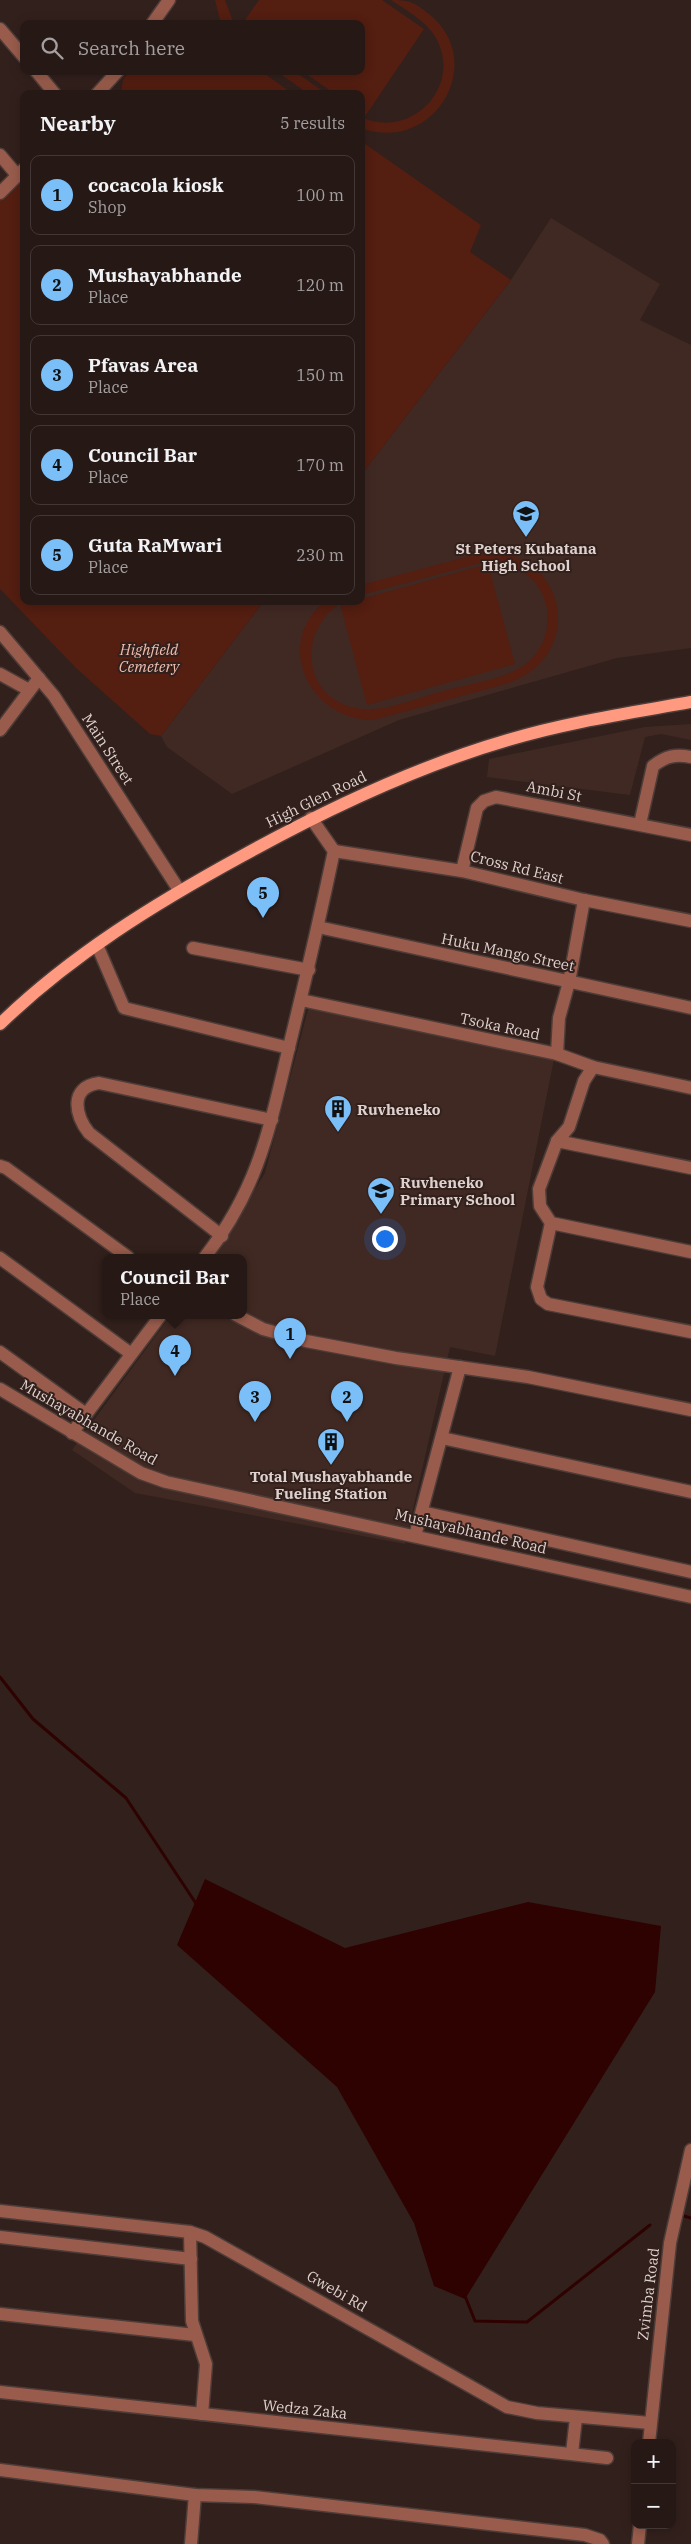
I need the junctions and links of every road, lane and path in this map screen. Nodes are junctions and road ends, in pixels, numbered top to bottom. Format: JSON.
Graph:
{"nodes":[{"id":1,"x":169,"y":0,"type":"edge"},
{"id":2,"x":155,"y":20,"type":"edge"},
{"id":3,"x":0,"y":29,"type":"edge"},
{"id":4,"x":20,"y":52,"type":"edge"},
{"id":5,"x":39,"y":75,"type":"edge"},
{"id":6,"x":114,"y":75,"type":"edge"},
{"id":7,"x":52,"y":90,"type":"edge"},
{"id":8,"x":101,"y":90,"type":"edge"},
{"id":9,"x":0,"y":155,"type":"edge"},
{"id":10,"x":20,"y":171,"type":"edge"},
{"id":11,"x":20,"y":173,"type":"edge"},
{"id":12,"x":0,"y":193,"type":"edge"},
{"id":13,"x":0,"y":632,"type":"edge"},
{"id":14,"x":0,"y":674,"type":"edge"},
{"id":15,"x":39,"y":678,"type":"junction"},
{"id":16,"x":29,"y":690,"type":"junction"},
{"id":17,"x":691,"y":702,"type":"edge"},
{"id":18,"x":0,"y":730,"type":"edge"},
{"id":19,"x":691,"y":757,"type":"edge"},
{"id":20,"x":311,"y":818,"type":"junction"},
{"id":21,"x":640,"y":824,"type":"junction"},
{"id":22,"x":691,"y":835,"type":"edge"},
{"id":23,"x":334,"y":851,"type":"junction"},
{"id":24,"x":462,"y":870,"type":"junction"},
{"id":25,"x":179,"y":890,"type":"junction"},
{"id":26,"x":584,"y":900,"type":"junction"},
{"id":27,"x":691,"y":921,"type":"edge"},
{"id":28,"x":318,"y":926,"type":"junction"},
{"id":29,"x":97,"y":945,"type":"junction"},
{"id":30,"x":194,"y":948,"type":"dead end"},
{"id":31,"x":308,"y":970,"type":"junction"},
{"id":32,"x":569,"y":982,"type":"junction"},
{"id":33,"x":301,"y":1000,"type":"junction"},
{"id":34,"x":691,"y":1008,"type":"edge"},
{"id":35,"x":0,"y":1024,"type":"edge"},
{"id":36,"x":288,"y":1048,"type":"junction"},
{"id":37,"x":556,"y":1054,"type":"junction"},
{"id":38,"x":593,"y":1067,"type":"junction"},
{"id":39,"x":691,"y":1088,"type":"edge"},
{"id":40,"x":272,"y":1120,"type":"junction"},
{"id":41,"x":557,"y":1141,"type":"junction"},
{"id":42,"x":0,"y":1166,"type":"edge"},
{"id":43,"x":691,"y":1168,"type":"edge"},
{"id":44,"x":552,"y":1223,"type":"junction"},
{"id":45,"x":222,"y":1236,"type":"junction"},
{"id":46,"x":691,"y":1252,"type":"edge"},
{"id":47,"x":124,"y":1254,"type":"edge"},
{"id":48,"x":207,"y":1254,"type":"edge"},
{"id":49,"x":0,"y":1258,"type":"edge"},
{"id":50,"x":157,"y":1319,"type":"edge"},
{"id":51,"x":245,"y":1319,"type":"edge"},
{"id":52,"x":691,"y":1332,"type":"edge"},
{"id":53,"x":0,"y":1352,"type":"edge"},
{"id":54,"x":130,"y":1354,"type":"junction"},
{"id":55,"x":460,"y":1367,"type":"junction"},
{"id":56,"x":0,"y":1389,"type":"edge"},
{"id":57,"x":691,"y":1410,"type":"edge"},
{"id":58,"x":86,"y":1414,"type":"junction"},
{"id":59,"x":72,"y":1433,"type":"junction"},
{"id":60,"x":442,"y":1438,"type":"junction"},
{"id":61,"x":691,"y":1492,"type":"edge"},
{"id":62,"x":422,"y":1512,"type":"junction"},
{"id":63,"x":415,"y":1536,"type":"junction"},
{"id":64,"x":691,"y":1572,"type":"edge"},
{"id":65,"x":691,"y":1596,"type":"edge"},
{"id":66,"x":691,"y":2150,"type":"edge"},
{"id":67,"x":0,"y":2211,"type":"edge"},
{"id":68,"x":190,"y":2232,"type":"junction"},
{"id":69,"x":0,"y":2237,"type":"edge"},
{"id":70,"x":191,"y":2259,"type":"junction"},
{"id":71,"x":0,"y":2314,"type":"edge"},
{"id":72,"x":195,"y":2335,"type":"junction"},
{"id":73,"x":0,"y":2392,"type":"edge"},
{"id":74,"x":202,"y":2414,"type":"junction"},
{"id":75,"x":576,"y":2418,"type":"junction"},
{"id":76,"x":650,"y":2424,"type":"junction"},
{"id":77,"x":649,"y":2439,"type":"edge"},
{"id":78,"x":572,"y":2453,"type":"junction"},
{"id":79,"x":607,"y":2458,"type":"dead end"},
{"id":80,"x":0,"y":2470,"type":"edge"},
{"id":81,"x":195,"y":2495,"type":"junction"},
{"id":82,"x":640,"y":2529,"type":"edge"},
{"id":83,"x":191,"y":2544,"type":"edge"},
{"id":84,"x":603,"y":2544,"type":"edge"},
{"id":85,"x":638,"y":2544,"type":"edge"}],
"edges":[{"from":1,"to":2,"type":"street"},
{"from":3,"to":4,"type":"street"},
{"from":5,"to":7,"type":"street"},
{"from":6,"to":8,"type":"street"},
{"from":9,"to":10,"type":"street"},
{"from":11,"to":12,"type":"street"},
{"from":13,"to":15,"type":"street","name":"Main Street"},
{"from":14,"to":16,"type":"street"},
{"from":15,"to":16,"type":"street"},
{"from":15,"to":25,"type":"street","name":"Main Street"},
{"from":16,"to":18,"type":"street"},
{"from":17,"to":20,"type":"main road","name":"High Glen Road"},
{"from":19,"to":21,"type":"street"},
{"from":20,"to":23,"type":"street"},
{"from":20,"to":25,"type":"main road","name":"High Glen Road"},
{"from":21,"to":22,"type":"street","name":"Ambi St"},
{"from":21,"to":24,"type":"street","name":"Ambi St"},
{"from":23,"to":24,"type":"street","name":"Cross Rd East"},
{"from":23,"to":28,"type":"street"},
{"from":24,"to":26,"type":"street","name":"Cross Rd East"},
{"from":25,"to":29,"type":"main road","name":"High Glen Road"},
{"from":26,"to":27,"type":"street","name":"Cross Rd East"},
{"from":26,"to":32,"type":"street"},
{"from":28,"to":31,"type":"street"},
{"from":28,"to":32,"type":"street","name":"Huku Mango Street"},
{"from":29,"to":35,"type":"main road","name":"High Glen Road"},
{"from":29,"to":36,"type":"street"},
{"from":30,"to":31,"type":"street"},
{"from":31,"to":33,"type":"street"},
{"from":32,"to":34,"type":"street","name":"Huku Mango Street"},
{"from":32,"to":37,"type":"street"},
{"from":33,"to":36,"type":"street"},
{"from":33,"to":37,"type":"street","name":"Tsoka Road"},
{"from":36,"to":40,"type":"street"},
{"from":37,"to":38,"type":"street","name":"Tsoka Road"},
{"from":38,"to":39,"type":"street","name":"Tsoka Road"},
{"from":38,"to":41,"type":"street"},
{"from":40,"to":45,"type":"street"},
{"from":40,"to":45,"type":"street"},
{"from":41,"to":43,"type":"street"},
{"from":41,"to":44,"type":"street"},
{"from":42,"to":47,"type":"street"},
{"from":44,"to":46,"type":"street"},
{"from":44,"to":52,"type":"street"},
{"from":45,"to":48,"type":"street"},
{"from":49,"to":54,"type":"street"},
{"from":50,"to":54,"type":"street"},
{"from":51,"to":55,"type":"street"},
{"from":53,"to":58,"type":"street"},
{"from":54,"to":58,"type":"street"},
{"from":55,"to":57,"type":"street"},
{"from":55,"to":60,"type":"street"},
{"from":56,"to":59,"type":"street","name":"Mushayabhande Road"},
{"from":58,"to":59,"type":"street"},
{"from":59,"to":63,"type":"street","name":"Mushayabhande Road"},
{"from":60,"to":61,"type":"street"},
{"from":60,"to":62,"type":"street"},
{"from":62,"to":63,"type":"street"},
{"from":62,"to":64,"type":"street"},
{"from":63,"to":65,"type":"street","name":"Mushayabhande Road"},
{"from":66,"to":76,"type":"street","name":"Zvimba Road"},
{"from":67,"to":68,"type":"street","name":"Gwebi Rd"},
{"from":68,"to":70,"type":"street"},
{"from":68,"to":75,"type":"street","name":"Gwebi Rd"},
{"from":69,"to":70,"type":"street"},
{"from":70,"to":72,"type":"street"},
{"from":71,"to":72,"type":"street"},
{"from":72,"to":74,"type":"street"},
{"from":73,"to":74,"type":"street","name":"Wedza Zaka"},
{"from":74,"to":78,"type":"street","name":"Wedza Zaka"},
{"from":75,"to":76,"type":"street","name":"Gwebi Rd"},
{"from":75,"to":78,"type":"street"},
{"from":76,"to":77,"type":"street","name":"Zvimba Road"},
{"from":78,"to":79,"type":"street","name":"Wedza Zaka"},
{"from":80,"to":81,"type":"street"},
{"from":81,"to":83,"type":"street"},
{"from":81,"to":84,"type":"street"},
{"from":82,"to":85,"type":"street"}]}
